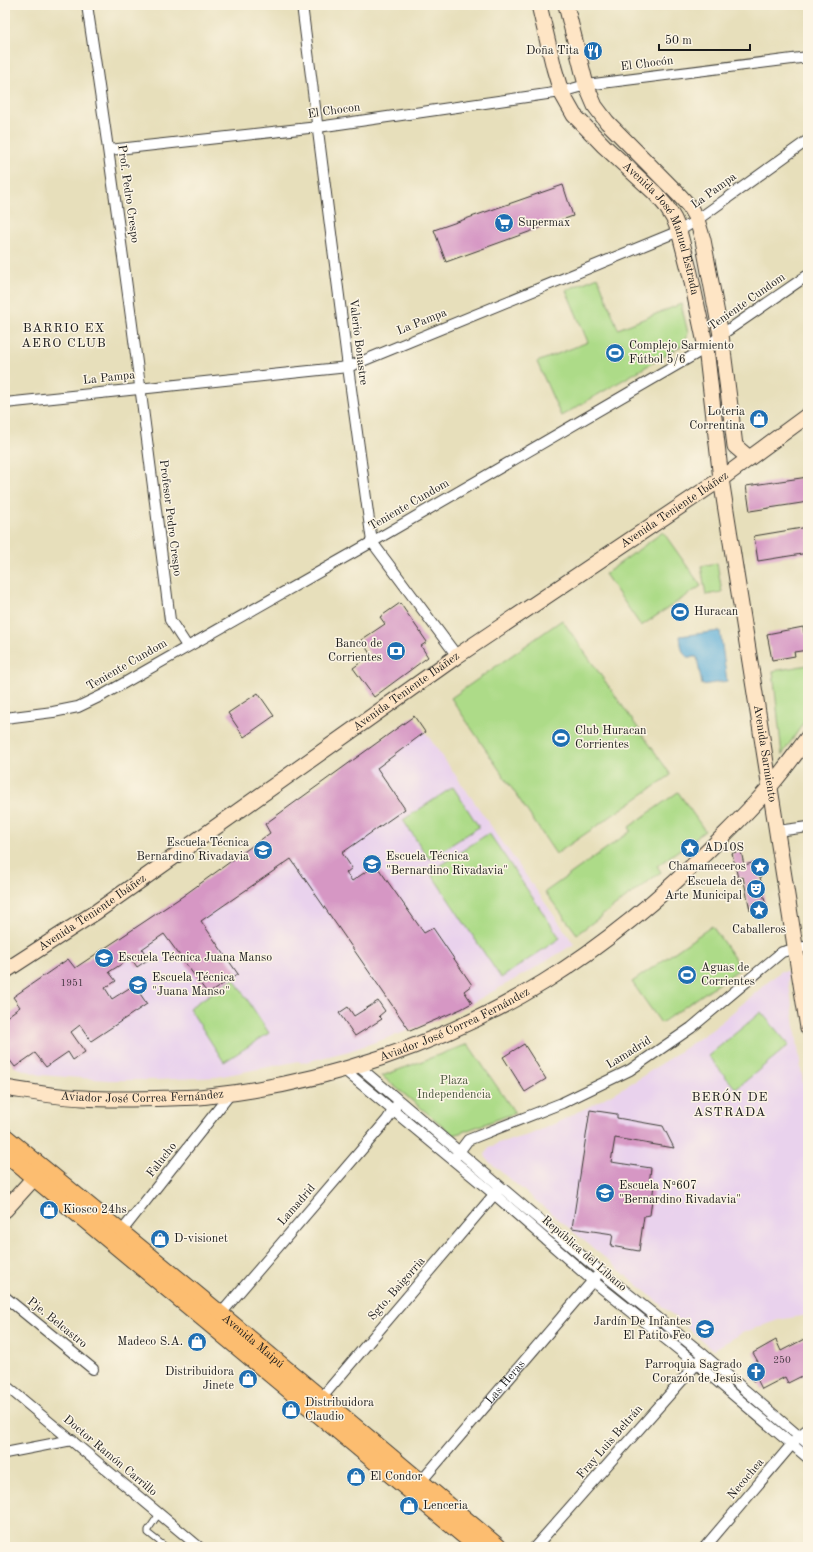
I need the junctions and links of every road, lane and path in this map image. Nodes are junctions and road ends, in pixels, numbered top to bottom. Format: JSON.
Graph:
{"nodes":[{"id":1,"x":87,"y":5,"type":"edge"},
{"id":2,"x":302,"y":5,"type":"edge"},
{"id":3,"x":539,"y":5,"type":"edge"},
{"id":4,"x":566,"y":5,"type":"edge"},
{"id":5,"x":808,"y":57,"type":"edge"},
{"id":6,"x":586,"y":85,"type":"junction"},
{"id":7,"x":561,"y":92,"type":"junction"},
{"id":8,"x":318,"y":127,"type":"junction"},
{"id":9,"x":808,"y":140,"type":"edge"},
{"id":10,"x":109,"y":150,"type":"junction"},
{"id":11,"x":697,"y":220,"type":"junction"},
{"id":12,"x":679,"y":231,"type":"junction"},
{"id":13,"x":808,"y":275,"type":"edge"},
{"id":14,"x":722,"y":335,"type":"junction"},
{"id":15,"x":706,"y":348,"type":"junction"},
{"id":16,"x":348,"y":367,"type":"junction"},
{"id":17,"x":141,"y":388,"type":"junction"},
{"id":18,"x":5,"y":403,"type":"edge"},
{"id":19,"x":808,"y":415,"type":"edge"},
{"id":20,"x":749,"y":458,"type":"junction"},
{"id":21,"x":721,"y":479,"type":"junction"},
{"id":22,"x":372,"y":542,"type":"junction"},
{"id":23,"x":187,"y":646,"type":"junction"},
{"id":24,"x":457,"y":656,"type":"junction"},
{"id":25,"x":5,"y":718,"type":"edge"},
{"id":26,"x":808,"y":737,"type":"edge"},
{"id":27,"x":770,"y":786,"type":"junction"},
{"id":28,"x":808,"y":827,"type":"edge"},
{"id":29,"x":777,"y":831,"type":"junction"},
{"id":30,"x":802,"y":947,"type":"edge"},
{"id":31,"x":5,"y":971,"type":"edge"},
{"id":32,"x":808,"y":1028,"type":"edge"},
{"id":33,"x":350,"y":1067,"type":"junction"},
{"id":34,"x":5,"y":1088,"type":"edge"},
{"id":35,"x":231,"y":1094,"type":"junction"},
{"id":36,"x":400,"y":1102,"type":"junction"},
{"id":37,"x":393,"y":1111,"type":"junction"},
{"id":38,"x":5,"y":1137,"type":"edge"},
{"id":39,"x":460,"y":1151,"type":"junction"},
{"id":40,"x":5,"y":1153,"type":"edge"},
{"id":41,"x":452,"y":1160,"type":"junction"},
{"id":42,"x":39,"y":1173,"type":"junction"},
{"id":43,"x":498,"y":1190,"type":"junction"},
{"id":44,"x":5,"y":1210,"type":"edge"},
{"id":45,"x":116,"y":1238,"type":"junction"},
{"id":46,"x":601,"y":1272,"type":"junction"},
{"id":47,"x":593,"y":1281,"type":"junction"},
{"id":48,"x":5,"y":1297,"type":"edge"},
{"id":49,"x":216,"y":1319,"type":"junction"},
{"id":50,"x":704,"y":1355,"type":"junction"},
{"id":51,"x":697,"y":1364,"type":"junction"},
{"id":52,"x":93,"y":1369,"type":"dead end"},
{"id":53,"x":5,"y":1385,"type":"edge"},
{"id":54,"x":316,"y":1403,"type":"junction"},
{"id":55,"x":808,"y":1429,"type":"edge"},
{"id":56,"x":799,"y":1436,"type":"junction"},
{"id":57,"x":72,"y":1440,"type":"junction"},
{"id":58,"x":808,"y":1444,"type":"edge"},
{"id":59,"x":792,"y":1445,"type":"junction"},
{"id":60,"x":5,"y":1453,"type":"edge"},
{"id":61,"x":808,"y":1458,"type":"edge"},
{"id":62,"x":416,"y":1488,"type":"junction"},
{"id":63,"x":159,"y":1514,"type":"junction"},
{"id":64,"x":166,"y":1547,"type":"edge"},
{"id":65,"x":198,"y":1547,"type":"edge"},
{"id":66,"x":478,"y":1547,"type":"edge"},
{"id":67,"x":498,"y":1547,"type":"edge"},
{"id":68,"x":535,"y":1547,"type":"edge"},
{"id":69,"x":705,"y":1547,"type":"edge"}],
"edges":[{"from":1,"to":10,"type":"street","name":"Prof. Pedro Crespo"},
{"from":2,"to":8,"type":"street","name":"Valerio Bonastre"},
{"from":3,"to":7,"type":"main road","name":"Avenida José Manuel Estrada"},
{"from":4,"to":6,"type":"main road","name":"Avenida José Manuel Estrada"},
{"from":5,"to":6,"type":"street","name":"El Chocón"},
{"from":6,"to":7,"type":"street","name":"El Chocón"},
{"from":6,"to":11,"type":"main road","name":"Avenida José Manuel Estrada"},
{"from":7,"to":8,"type":"street","name":"El Chocon"},
{"from":7,"to":12,"type":"main road","name":"Avenida José Manuel Estrada"},
{"from":8,"to":10,"type":"street","name":"El Chocon"},
{"from":8,"to":16,"type":"street","name":"Valerio Bonastre"},
{"from":9,"to":11,"type":"street","name":"La Pampa"},
{"from":10,"to":17,"type":"street","name":"Prof. Pedro Crespo"},
{"from":11,"to":12,"type":"street","name":"La Pampa"},
{"from":11,"to":14,"type":"main road","name":"Avenida José Manuel Estrada"},
{"from":12,"to":15,"type":"main road","name":"Avenida José Manuel Estrada"},
{"from":12,"to":16,"type":"street","name":"La Pampa"},
{"from":13,"to":14,"type":"street","name":"Teniente Cundom"},
{"from":14,"to":15,"type":"street","name":"Teniente Cundom"},
{"from":14,"to":20,"type":"main road","name":"Avenida José Manuel Estrada"},
{"from":15,"to":21,"type":"main road","name":"Avenida José Manuel Estrada"},
{"from":15,"to":22,"type":"street","name":"Teniente Cundom"},
{"from":16,"to":17,"type":"street","name":"La Pampa"},
{"from":16,"to":22,"type":"street","name":"Valerio Bonastre"},
{"from":17,"to":18,"type":"street","name":"La Pampa"},
{"from":17,"to":23,"type":"street","name":"Profesor Pedro Crespo"},
{"from":19,"to":20,"type":"main road","name":"Avenida Teniente Ibáñez"},
{"from":20,"to":21,"type":"main road","name":"Avenida Teniente Ibáñez"},
{"from":21,"to":24,"type":"main road","name":"Avenida Teniente Ibáñez"},
{"from":21,"to":27,"type":"main road","name":"Avenida Sarmiento"},
{"from":22,"to":23,"type":"street","name":"Teniente Cundom"},
{"from":22,"to":24,"type":"street","name":"Valerio Bonastre"},
{"from":23,"to":25,"type":"street","name":"Teniente Cundom"},
{"from":24,"to":31,"type":"main road","name":"Avenida Teniente Ibáñez"},
{"from":26,"to":27,"type":"main road","name":"Aviador José Correa Fernández"},
{"from":27,"to":29,"type":"main road","name":"Avenida Sarmiento"},
{"from":27,"to":33,"type":"main road","name":"Aviador José Correa Fernández"},
{"from":28,"to":29,"type":"street"},
{"from":29,"to":30,"type":"main road","name":"Avenida Sarmiento"},
{"from":30,"to":32,"type":"main road","name":"Avenida Sarmiento"},
{"from":30,"to":39,"type":"street","name":"Lamadrid"},
{"from":33,"to":35,"type":"main road","name":"Aviador José Correa Fernández"},
{"from":33,"to":36,"type":"street","name":"República del Libano"},
{"from":33,"to":37,"type":"street","name":"República del Libano"},
{"from":34,"to":35,"type":"main road","name":"Aviador José Correa Fernández"},
{"from":35,"to":45,"type":"street","name":"Falucho"},
{"from":36,"to":37,"type":"street","name":"Lamadrid"},
{"from":36,"to":39,"type":"street","name":"República del Libano"},
{"from":37,"to":41,"type":"street","name":"República del Libano"},
{"from":37,"to":49,"type":"street","name":"Lamadrid"},
{"from":38,"to":42,"type":"main road","name":"Avenida Maipú"},
{"from":39,"to":41,"type":"street","name":"Lamadrid"},
{"from":39,"to":43,"type":"street","name":"República del Libano"},
{"from":40,"to":42,"type":"main road","name":"Avenida Maipú"},
{"from":41,"to":43,"type":"street","name":"República del Libano"},
{"from":42,"to":44,"type":"main road"},
{"from":42,"to":45,"type":"main road","name":"Avenida Maipú"},
{"from":43,"to":46,"type":"street","name":"República del Libano"},
{"from":43,"to":47,"type":"street","name":"República del Libano"},
{"from":43,"to":54,"type":"street","name":"Sgto. Baigorria"},
{"from":45,"to":49,"type":"main road","name":"Avenida Maipú"},
{"from":46,"to":47,"type":"street","name":"Las Heras"},
{"from":46,"to":50,"type":"street","name":"República del Libano"},
{"from":47,"to":51,"type":"street","name":"República del Libano"},
{"from":47,"to":62,"type":"street","name":"Las Heras"},
{"from":48,"to":52,"type":"street","name":"Pje. Belcastro"},
{"from":49,"to":54,"type":"main road","name":"Avenida Maipú"},
{"from":50,"to":51,"type":"street","name":"Fray Luis Beltrán"},
{"from":50,"to":56,"type":"street","name":"República del Libano"},
{"from":51,"to":59,"type":"street","name":"República del Libano"},
{"from":51,"to":68,"type":"street","name":"Fray Luis Beltrán"},
{"from":53,"to":57,"type":"street","name":"Doctor Ramón Carrillo"},
{"from":54,"to":62,"type":"main road","name":"Avenida Maipú"},
{"from":55,"to":56,"type":"street","name":"Necochea"},
{"from":56,"to":58,"type":"street","name":"República del Libano"},
{"from":56,"to":59,"type":"street","name":"Necochea"},
{"from":57,"to":60,"type":"street"},
{"from":57,"to":63,"type":"street","name":"Doctor Ramón Carrillo"},
{"from":59,"to":61,"type":"street","name":"República del Libano"},
{"from":59,"to":69,"type":"street","name":"Necochea"},
{"from":62,"to":66,"type":"main road","name":"Avenida Maipú"},
{"from":62,"to":67,"type":"main road","name":"Avenida Maipú"},
{"from":63,"to":64,"type":"lane"},
{"from":63,"to":65,"type":"street","name":"Doctor Ramón Carrillo"}]}
